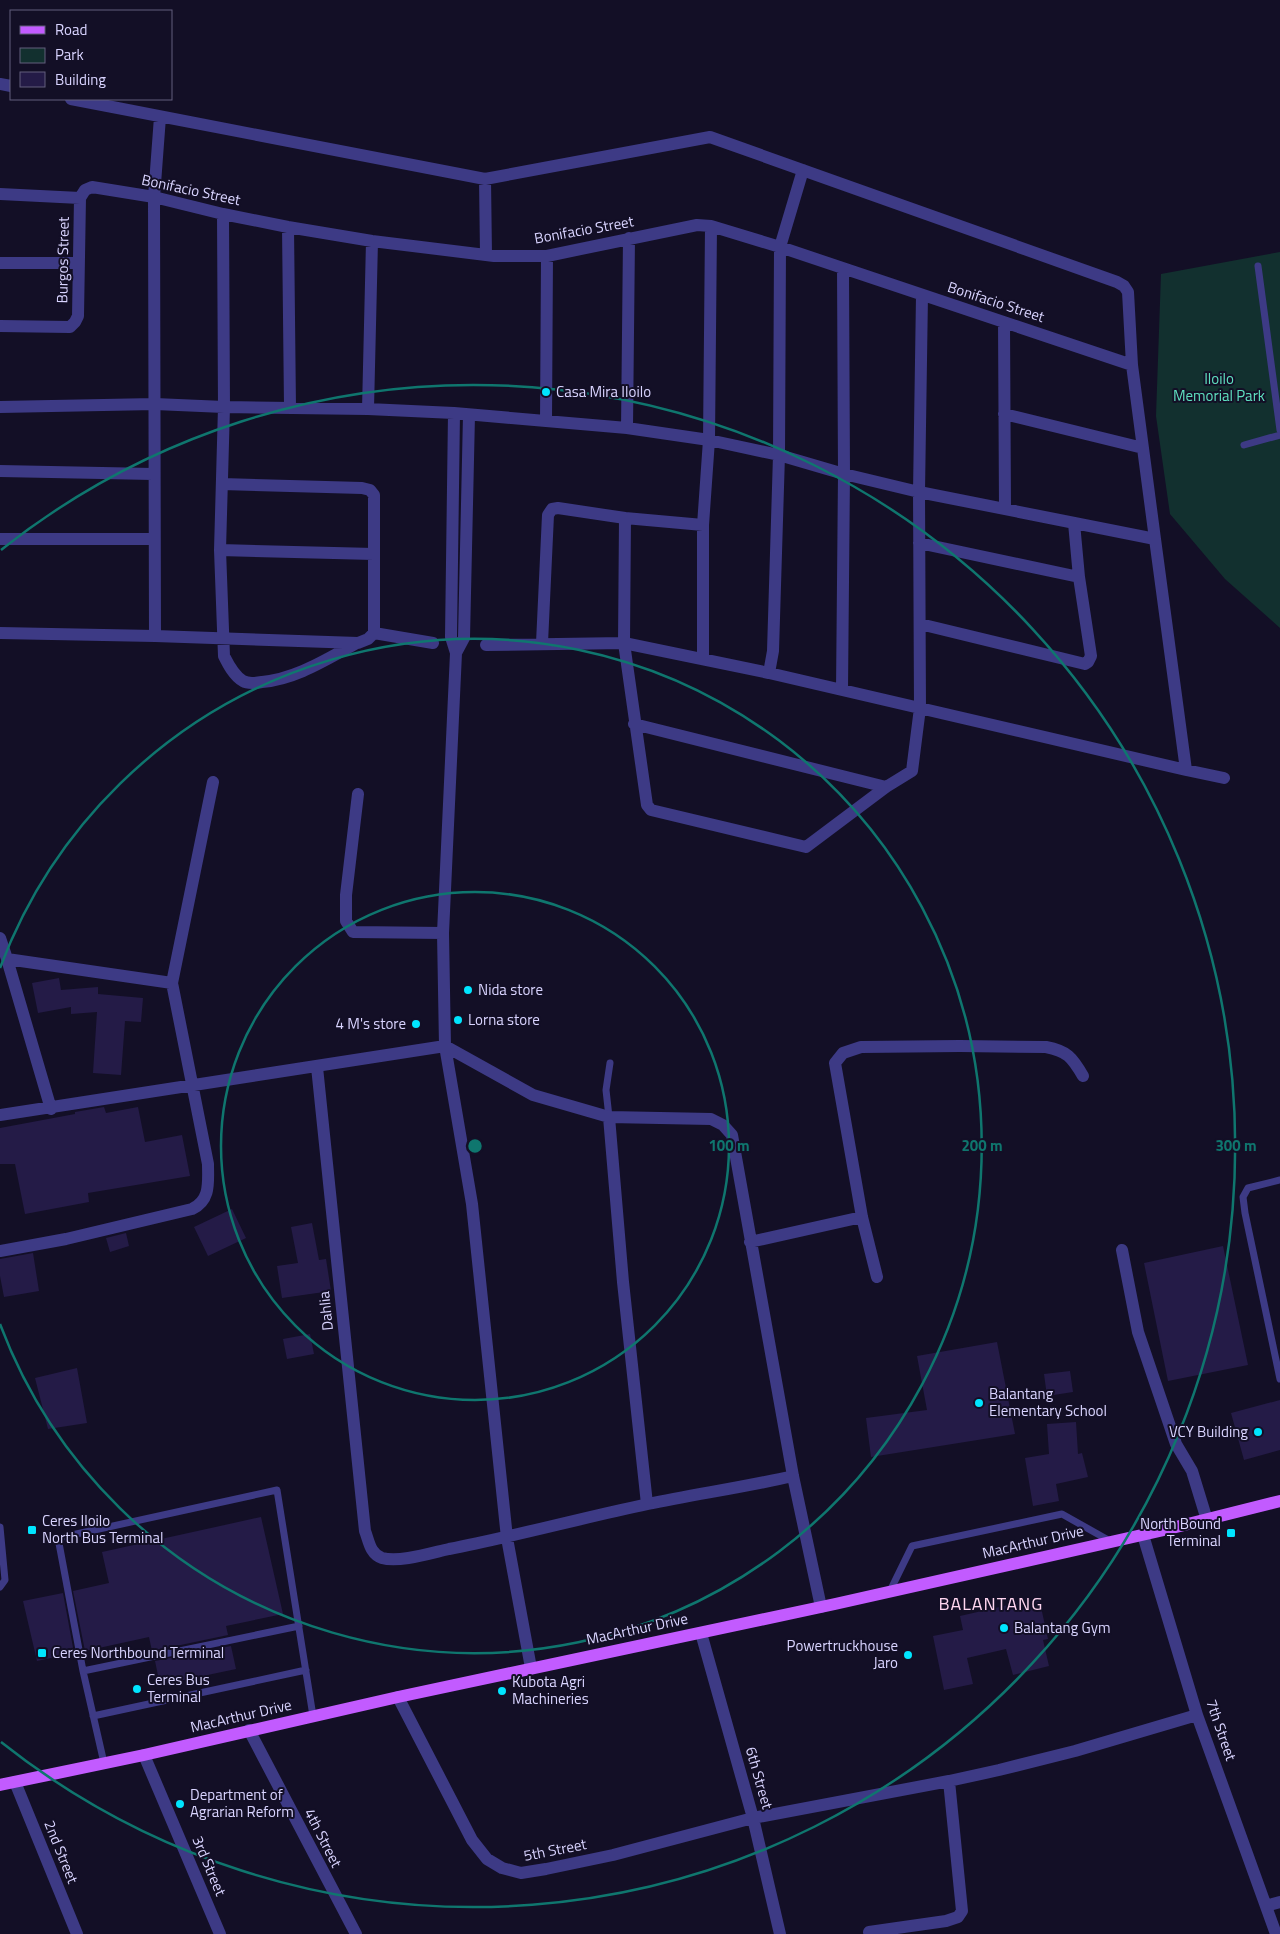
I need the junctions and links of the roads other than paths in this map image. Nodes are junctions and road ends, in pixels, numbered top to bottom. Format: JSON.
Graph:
{"nodes":[{"id":1,"x":76,"y":100,"type":"edge"},
{"id":2,"x":160,"y":117,"type":"junction"},
{"id":3,"x":803,"y":170,"type":"junction"},
{"id":4,"x":485,"y":179,"type":"junction"},
{"id":5,"x":0,"y":194,"type":"edge"},
{"id":6,"x":154,"y":197,"type":"junction"},
{"id":7,"x":80,"y":198,"type":"junction"},
{"id":8,"x":223,"y":214,"type":"junction"},
{"id":9,"x":288,"y":226,"type":"junction"},
{"id":10,"x":712,"y":226,"type":"junction"},
{"id":11,"x":629,"y":238,"type":"junction"},
{"id":12,"x":372,"y":241,"type":"junction"},
{"id":13,"x":780,"y":247,"type":"junction"},
{"id":14,"x":486,"y":255,"type":"junction"},
{"id":15,"x":547,"y":256,"type":"junction"},
{"id":16,"x":78,"y":262,"type":"junction"},
{"id":17,"x":0,"y":263,"type":"edge"},
{"id":18,"x":1258,"y":266,"type":"dead end"},
{"id":19,"x":843,"y":269,"type":"junction"},
{"id":20,"x":922,"y":295,"type":"junction"},
{"id":21,"x":1004,"y":322,"type":"junction"},
{"id":22,"x":0,"y":326,"type":"edge"},
{"id":23,"x":1132,"y":364,"type":"junction"},
{"id":24,"x":155,"y":404,"type":"junction"},
{"id":25,"x":0,"y":407,"type":"edge"},
{"id":26,"x":224,"y":407,"type":"junction"},
{"id":27,"x":290,"y":407,"type":"junction"},
{"id":28,"x":368,"y":409,"type":"junction"},
{"id":29,"x":454,"y":413,"type":"junction"},
{"id":30,"x":1004,"y":414,"type":"junction"},
{"id":31,"x":469,"y":415,"type":"junction"},
{"id":32,"x":546,"y":421,"type":"junction"},
{"id":33,"x":627,"y":428,"type":"junction"},
{"id":34,"x":1280,"y":430,"type":"edge"},
{"id":35,"x":1280,"y":435,"type":"edge"},
{"id":36,"x":709,"y":440,"type":"junction"},
{"id":37,"x":1244,"y":445,"type":"dead end"},
{"id":38,"x":1143,"y":448,"type":"junction"},
{"id":39,"x":778,"y":454,"type":"junction"},
{"id":40,"x":0,"y":472,"type":"edge"},
{"id":41,"x":154,"y":474,"type":"junction"},
{"id":42,"x":844,"y":474,"type":"junction"},
{"id":43,"x":222,"y":484,"type":"junction"},
{"id":44,"x":919,"y":492,"type":"junction"},
{"id":45,"x":452,"y":506,"type":"junction"},
{"id":46,"x":467,"y":506,"type":"junction"},
{"id":47,"x":1005,"y":509,"type":"junction"},
{"id":48,"x":625,"y":518,"type":"junction"},
{"id":49,"x":1074,"y":523,"type":"junction"},
{"id":50,"x":703,"y":525,"type":"junction"},
{"id":51,"x":0,"y":539,"type":"edge"},
{"id":52,"x":1155,"y":539,"type":"junction"},
{"id":53,"x":154,"y":540,"type":"junction"},
{"id":54,"x":919,"y":543,"type":"junction"},
{"id":55,"x":220,"y":550,"type":"junction"},
{"id":56,"x":374,"y":554,"type":"junction"},
{"id":57,"x":1079,"y":577,"type":"junction"},
{"id":58,"x":920,"y":624,"type":"junction"},
{"id":59,"x":457,"y":628,"type":"junction"},
{"id":60,"x":374,"y":633,"type":"junction"},
{"id":61,"x":0,"y":634,"type":"edge"},
{"id":62,"x":155,"y":636,"type":"junction"},
{"id":63,"x":222,"y":638,"type":"junction"},
{"id":64,"x":624,"y":642,"type":"junction"},
{"id":65,"x":358,"y":643,"type":"junction"},
{"id":66,"x":433,"y":643,"type":"dead end"},
{"id":67,"x":542,"y":643,"type":"junction"},
{"id":68,"x":486,"y":644,"type":"dead end"},
{"id":69,"x":703,"y":658,"type":"junction"},
{"id":70,"x":769,"y":673,"type":"junction"},
{"id":71,"x":842,"y":690,"type":"junction"},
{"id":72,"x":920,"y":708,"type":"junction"},
{"id":73,"x":634,"y":724,"type":"junction"},
{"id":74,"x":1186,"y":770,"type":"junction"},
{"id":75,"x":1224,"y":778,"type":"dead end"},
{"id":76,"x":213,"y":782,"type":"dead end"},
{"id":77,"x":886,"y":787,"type":"junction"},
{"id":78,"x":358,"y":794,"type":"dead end"},
{"id":79,"x":443,"y":934,"type":"junction"},
{"id":80,"x":0,"y":938,"type":"edge"},
{"id":81,"x":7,"y":960,"type":"junction"},
{"id":82,"x":172,"y":983,"type":"junction"},
{"id":83,"x":446,"y":1046,"type":"junction"},
{"id":84,"x":610,"y":1063,"type":"dead end"},
{"id":85,"x":317,"y":1067,"type":"junction"},
{"id":86,"x":1083,"y":1076,"type":"dead end"},
{"id":87,"x":192,"y":1087,"type":"junction"},
{"id":88,"x":51,"y":1108,"type":"junction"},
{"id":89,"x":0,"y":1116,"type":"edge"},
{"id":90,"x":609,"y":1117,"type":"junction"},
{"id":91,"x":1280,"y":1180,"type":"edge"},
{"id":92,"x":862,"y":1217,"type":"junction"},
{"id":93,"x":750,"y":1242,"type":"junction"},
{"id":94,"x":1122,"y":1250,"type":"dead end"},
{"id":95,"x":0,"y":1251,"type":"edge"},
{"id":96,"x":877,"y":1277,"type":"dead end"},
{"id":97,"x":1280,"y":1379,"type":"edge"},
{"id":98,"x":793,"y":1476,"type":"junction"},
{"id":99,"x":1280,"y":1501,"type":"edge"},
{"id":100,"x":647,"y":1504,"type":"junction"},
{"id":101,"x":1207,"y":1520,"type":"junction"},
{"id":102,"x":0,"y":1528,"type":"edge"},
{"id":103,"x":1143,"y":1535,"type":"junction"},
{"id":104,"x":507,"y":1538,"type":"junction"},
{"id":105,"x":1111,"y":1542,"type":"junction"},
{"id":106,"x":0,"y":1587,"type":"edge"},
{"id":107,"x":890,"y":1591,"type":"junction"},
{"id":108,"x":821,"y":1607,"type":"junction"},
{"id":109,"x":299,"y":1626,"type":"junction"},
{"id":110,"x":701,"y":1633,"type":"junction"},
{"id":111,"x":531,"y":1668,"type":"junction"},
{"id":112,"x":306,"y":1670,"type":"junction"},
{"id":113,"x":83,"y":1671,"type":"junction"},
{"id":114,"x":398,"y":1696,"type":"junction"},
{"id":115,"x":1197,"y":1715,"type":"junction"},
{"id":116,"x":93,"y":1716,"type":"junction"},
{"id":117,"x":314,"y":1716,"type":"junction"},
{"id":118,"x":249,"y":1730,"type":"junction"},
{"id":119,"x":144,"y":1755,"type":"junction"},
{"id":120,"x":104,"y":1762,"type":"junction"},
{"id":121,"x":948,"y":1781,"type":"junction"},
{"id":122,"x":15,"y":1782,"type":"junction"},
{"id":123,"x":0,"y":1785,"type":"edge"},
{"id":124,"x":753,"y":1818,"type":"junction"},
{"id":125,"x":1280,"y":1902,"type":"edge"},
{"id":126,"x":1266,"y":1906,"type":"junction"},
{"id":127,"x":869,"y":1932,"type":"dead end"},
{"id":128,"x":77,"y":1934,"type":"edge"},
{"id":129,"x":220,"y":1934,"type":"edge"},
{"id":130,"x":356,"y":1934,"type":"edge"},
{"id":131,"x":780,"y":1934,"type":"edge"},
{"id":132,"x":1276,"y":1934,"type":"edge"}],
"edges":[{"from":1,"to":2,"type":"street"},
{"from":2,"to":4,"type":"street"},
{"from":2,"to":6,"type":"street"},
{"from":3,"to":4,"type":"street"},
{"from":3,"to":13,"type":"street"},
{"from":3,"to":23,"type":"street"},
{"from":4,"to":14,"type":"street"},
{"from":5,"to":7,"type":"street","name":"Bonifacio Street"},
{"from":6,"to":7,"type":"street","name":"Bonifacio Street"},
{"from":6,"to":8,"type":"street","name":"Bonifacio Street"},
{"from":6,"to":24,"type":"street"},
{"from":7,"to":16,"type":"street","name":"Burgos Street"},
{"from":8,"to":9,"type":"street","name":"Bonifacio Street"},
{"from":8,"to":26,"type":"street"},
{"from":9,"to":12,"type":"street","name":"Bonifacio Street"},
{"from":9,"to":27,"type":"street"},
{"from":10,"to":11,"type":"street","name":"Bonifacio Street"},
{"from":10,"to":13,"type":"street","name":"Bonifacio Street"},
{"from":10,"to":36,"type":"street"},
{"from":11,"to":15,"type":"street","name":"Bonifacio Street"},
{"from":11,"to":33,"type":"street"},
{"from":12,"to":14,"type":"street","name":"Bonifacio Street"},
{"from":12,"to":28,"type":"street"},
{"from":13,"to":19,"type":"street","name":"Bonifacio Street"},
{"from":13,"to":39,"type":"street"},
{"from":14,"to":15,"type":"street","name":"Bonifacio Street"},
{"from":15,"to":32,"type":"street"},
{"from":16,"to":17,"type":"street"},
{"from":16,"to":22,"type":"street","name":"Burgos Street"},
{"from":18,"to":34,"type":"lane"},
{"from":19,"to":20,"type":"street","name":"Bonifacio Street"},
{"from":19,"to":42,"type":"street"},
{"from":20,"to":21,"type":"street","name":"Bonifacio Street"},
{"from":20,"to":44,"type":"street"},
{"from":21,"to":23,"type":"street","name":"Bonifacio Street"},
{"from":21,"to":30,"type":"street"},
{"from":23,"to":38,"type":"street"},
{"from":24,"to":25,"type":"street"},
{"from":24,"to":26,"type":"street"},
{"from":24,"to":41,"type":"street"},
{"from":26,"to":27,"type":"street"},
{"from":26,"to":43,"type":"street"},
{"from":27,"to":28,"type":"street"},
{"from":28,"to":29,"type":"street"},
{"from":29,"to":31,"type":"street"},
{"from":29,"to":45,"type":"street"},
{"from":30,"to":38,"type":"street"},
{"from":30,"to":47,"type":"street"},
{"from":31,"to":32,"type":"street"},
{"from":31,"to":46,"type":"street"},
{"from":32,"to":33,"type":"street"},
{"from":33,"to":36,"type":"street"},
{"from":35,"to":37,"type":"lane"},
{"from":36,"to":39,"type":"street"},
{"from":36,"to":50,"type":"street"},
{"from":38,"to":52,"type":"street"},
{"from":39,"to":42,"type":"street"},
{"from":39,"to":70,"type":"street"},
{"from":40,"to":41,"type":"street"},
{"from":41,"to":53,"type":"street"},
{"from":42,"to":44,"type":"street"},
{"from":42,"to":71,"type":"street"},
{"from":43,"to":55,"type":"street"},
{"from":43,"to":56,"type":"street"},
{"from":44,"to":47,"type":"street"},
{"from":44,"to":54,"type":"street"},
{"from":45,"to":46,"type":"street"},
{"from":45,"to":59,"type":"street"},
{"from":46,"to":59,"type":"street"},
{"from":47,"to":49,"type":"street"},
{"from":48,"to":50,"type":"street"},
{"from":48,"to":64,"type":"street"},
{"from":48,"to":67,"type":"street"},
{"from":49,"to":52,"type":"street"},
{"from":49,"to":57,"type":"street"},
{"from":50,"to":69,"type":"street"},
{"from":51,"to":53,"type":"street"},
{"from":52,"to":74,"type":"street"},
{"from":53,"to":62,"type":"street"},
{"from":54,"to":57,"type":"street"},
{"from":54,"to":58,"type":"street"},
{"from":55,"to":56,"type":"street"},
{"from":55,"to":63,"type":"street"},
{"from":56,"to":60,"type":"street"},
{"from":57,"to":58,"type":"street"},
{"from":58,"to":72,"type":"street"},
{"from":59,"to":79,"type":"street"},
{"from":60,"to":65,"type":"street"},
{"from":60,"to":66,"type":"street"},
{"from":61,"to":62,"type":"street"},
{"from":62,"to":63,"type":"street"},
{"from":63,"to":65,"type":"street"},
{"from":63,"to":65,"type":"street"},
{"from":64,"to":67,"type":"street"},
{"from":64,"to":69,"type":"street"},
{"from":64,"to":73,"type":"street"},
{"from":67,"to":68,"type":"street"},
{"from":69,"to":70,"type":"street"},
{"from":70,"to":71,"type":"street"},
{"from":71,"to":72,"type":"street"},
{"from":72,"to":74,"type":"street"},
{"from":72,"to":77,"type":"street"},
{"from":73,"to":77,"type":"street"},
{"from":73,"to":77,"type":"street"},
{"from":74,"to":75,"type":"street"},
{"from":76,"to":82,"type":"street"},
{"from":78,"to":79,"type":"street"},
{"from":79,"to":83,"type":"street"},
{"from":80,"to":81,"type":"street"},
{"from":81,"to":82,"type":"street"},
{"from":81,"to":88,"type":"street"},
{"from":82,"to":87,"type":"street"},
{"from":83,"to":85,"type":"street"},
{"from":83,"to":90,"type":"street"},
{"from":83,"to":104,"type":"street"},
{"from":84,"to":90,"type":"lane"},
{"from":85,"to":87,"type":"street"},
{"from":85,"to":104,"type":"street","name":"Dahlia"},
{"from":86,"to":92,"type":"street"},
{"from":87,"to":88,"type":"street"},
{"from":87,"to":95,"type":"street"},
{"from":88,"to":89,"type":"street"},
{"from":90,"to":93,"type":"street"},
{"from":90,"to":100,"type":"street"},
{"from":91,"to":97,"type":"lane"},
{"from":92,"to":93,"type":"street"},
{"from":92,"to":96,"type":"street"},
{"from":93,"to":98,"type":"street"},
{"from":94,"to":101,"type":"street"},
{"from":98,"to":100,"type":"street"},
{"from":98,"to":108,"type":"street"},
{"from":99,"to":101,"type":"main road","name":"MacArthur Drive"},
{"from":100,"to":104,"type":"street"},
{"from":101,"to":103,"type":"main road","name":"MacArthur Drive"},
{"from":102,"to":106,"type":"lane"},
{"from":103,"to":105,"type":"main road","name":"MacArthur Drive"},
{"from":103,"to":115,"type":"street","name":"7th Street"},
{"from":104,"to":111,"type":"street"},
{"from":105,"to":107,"type":"main road","name":"MacArthur Drive"},
{"from":105,"to":107,"type":"lane"},
{"from":107,"to":108,"type":"main road","name":"MacArthur Drive"},
{"from":108,"to":110,"type":"main road","name":"MacArthur Drive"},
{"from":109,"to":112,"type":"lane"},
{"from":109,"to":113,"type":"lane"},
{"from":109,"to":113,"type":"lane"},
{"from":110,"to":111,"type":"main road","name":"MacArthur Drive"},
{"from":110,"to":124,"type":"street","name":"6th Street"},
{"from":111,"to":114,"type":"main road","name":"MacArthur Drive"},
{"from":112,"to":116,"type":"lane"},
{"from":112,"to":117,"type":"lane"},
{"from":113,"to":116,"type":"lane"},
{"from":114,"to":117,"type":"main road","name":"MacArthur Drive"},
{"from":114,"to":124,"type":"street","name":"5th Street"},
{"from":115,"to":121,"type":"street","name":"5th Street"},
{"from":115,"to":126,"type":"street","name":"7th Street"},
{"from":116,"to":120,"type":"lane"},
{"from":117,"to":118,"type":"main road","name":"MacArthur Drive"},
{"from":118,"to":119,"type":"main road","name":"MacArthur Drive"},
{"from":118,"to":130,"type":"street","name":"4th Street"},
{"from":119,"to":120,"type":"main road","name":"MacArthur Drive"},
{"from":119,"to":129,"type":"street","name":"3rd Street"},
{"from":120,"to":122,"type":"main road","name":"MacArthur Drive"},
{"from":121,"to":124,"type":"street","name":"5th Street"},
{"from":121,"to":127,"type":"street"},
{"from":122,"to":123,"type":"main road","name":"MacArthur Drive"},
{"from":122,"to":128,"type":"street","name":"2nd Street"},
{"from":124,"to":131,"type":"street","name":"6th Street"},
{"from":125,"to":126,"type":"street"},
{"from":126,"to":132,"type":"street","name":"7th Street"}]}
